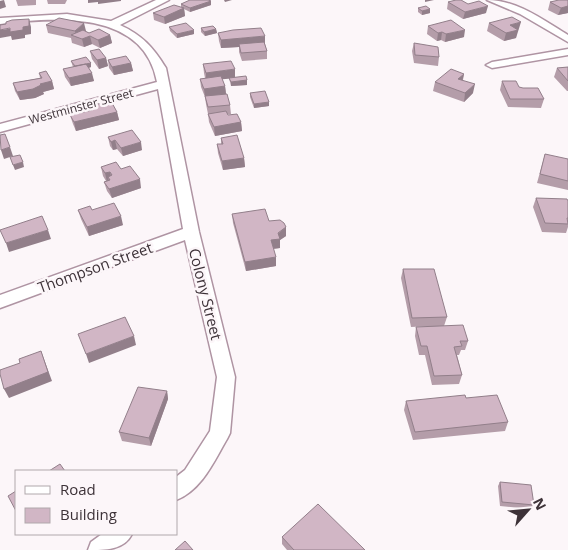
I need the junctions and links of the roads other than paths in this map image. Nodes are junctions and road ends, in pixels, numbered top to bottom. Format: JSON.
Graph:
{"nodes":[{"id":1,"x":164,"y":0,"type":"edge"},
{"id":2,"x":492,"y":0,"type":"edge"},
{"id":3,"x":0,"y":22,"type":"edge"},
{"id":4,"x":112,"y":25,"type":"junction"},
{"id":5,"x":568,"y":39,"type":"edge"},
{"id":6,"x":568,"y":52,"type":"edge"},
{"id":7,"x":492,"y":65,"type":"dead end"},
{"id":8,"x":162,"y":84,"type":"junction"},
{"id":9,"x":0,"y":128,"type":"edge"},
{"id":10,"x":191,"y":232,"type":"junction"},
{"id":11,"x":0,"y":302,"type":"edge"},
{"id":12,"x":178,"y":488,"type":"edge"},
{"id":13,"x":120,"y":535,"type":"edge"},
{"id":14,"x":100,"y":550,"type":"edge"}],
"edges":[{"from":1,"to":4,"type":"street"},
{"from":2,"to":5,"type":"street"},
{"from":3,"to":4,"type":"street","name":"Colony Street"},
{"from":4,"to":8,"type":"street","name":"Colony Street"},
{"from":6,"to":7,"type":"street"},
{"from":8,"to":9,"type":"street","name":"Westminster Street"},
{"from":8,"to":10,"type":"street","name":"Colony Street"},
{"from":10,"to":11,"type":"street","name":"Thompson Street"},
{"from":10,"to":12,"type":"street","name":"Colony Street"},
{"from":13,"to":14,"type":"street"}]}
